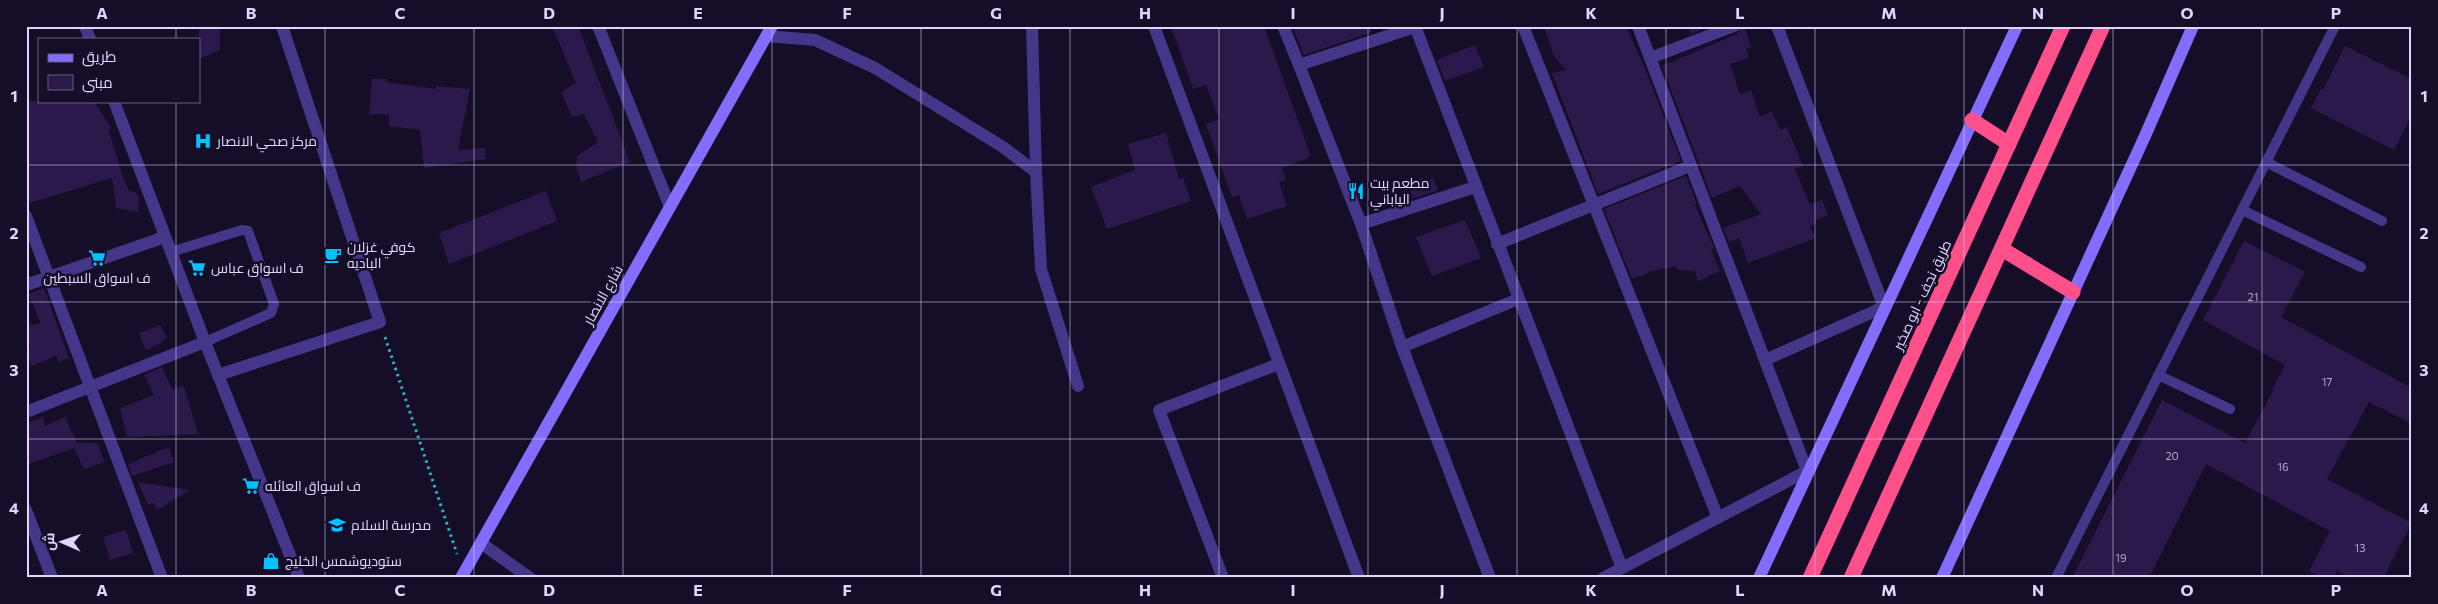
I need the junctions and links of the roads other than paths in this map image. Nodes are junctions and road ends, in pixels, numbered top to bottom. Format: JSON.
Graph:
{"nodes":[{"id":1,"x":85,"y":26,"type":"edge"},
{"id":2,"x":282,"y":26,"type":"edge"},
{"id":3,"x":598,"y":26,"type":"edge"},
{"id":4,"x":1032,"y":26,"type":"edge"},
{"id":5,"x":1154,"y":26,"type":"edge"},
{"id":6,"x":1283,"y":26,"type":"edge"},
{"id":7,"x":1522,"y":26,"type":"edge"},
{"id":8,"x":1638,"y":26,"type":"edge"},
{"id":9,"x":1734,"y":26,"type":"edge"},
{"id":10,"x":1777,"y":26,"type":"edge"},
{"id":11,"x":2017,"y":26,"type":"edge"},
{"id":12,"x":2063,"y":26,"type":"edge"},
{"id":13,"x":2103,"y":26,"type":"edge"},
{"id":14,"x":2193,"y":26,"type":"edge"},
{"id":15,"x":2335,"y":26,"type":"edge"},
{"id":16,"x":1415,"y":27,"type":"edge"},
{"id":17,"x":769,"y":31,"type":"edge"},
{"id":18,"x":90,"y":38,"type":"edge"},
{"id":19,"x":1650,"y":58,"type":"junction"},
{"id":20,"x":1299,"y":65,"type":"junction"},
{"id":21,"x":114,"y":102,"type":"edge"},
{"id":22,"x":1972,"y":120,"type":"junction"},
{"id":23,"x":2009,"y":144,"type":"junction"},
{"id":24,"x":2266,"y":162,"type":"junction"},
{"id":25,"x":1690,"y":166,"type":"junction"},
{"id":26,"x":1036,"y":172,"type":"junction"},
{"id":27,"x":1475,"y":187,"type":"junction"},
{"id":28,"x":1593,"y":205,"type":"junction"},
{"id":29,"x":670,"y":207,"type":"junction"},
{"id":30,"x":2242,"y":210,"type":"junction"},
{"id":31,"x":26,"y":216,"type":"edge"},
{"id":32,"x":2382,"y":220,"type":"dead end"},
{"id":33,"x":1361,"y":224,"type":"junction"},
{"id":34,"x":166,"y":237,"type":"junction"},
{"id":35,"x":1497,"y":244,"type":"junction"},
{"id":36,"x":2002,"y":249,"type":"junction"},
{"id":37,"x":171,"y":252,"type":"junction"},
{"id":38,"x":2361,"y":267,"type":"dead end"},
{"id":39,"x":48,"y":277,"type":"junction"},
{"id":40,"x":26,"y":285,"type":"edge"},
{"id":41,"x":2073,"y":292,"type":"junction"},
{"id":42,"x":1518,"y":299,"type":"junction"},
{"id":43,"x":1884,"y":307,"type":"junction"},
{"id":44,"x":205,"y":342,"type":"junction"},
{"id":45,"x":1402,"y":347,"type":"junction"},
{"id":46,"x":1765,"y":360,"type":"junction"},
{"id":47,"x":1279,"y":364,"type":"junction"},
{"id":48,"x":218,"y":375,"type":"junction"},
{"id":49,"x":2158,"y":375,"type":"junction"},
{"id":50,"x":1078,"y":386,"type":"dead end"},
{"id":51,"x":90,"y":387,"type":"junction"},
{"id":52,"x":2230,"y":409,"type":"dead end"},
{"id":53,"x":26,"y":412,"type":"edge"},
{"id":54,"x":1807,"y":471,"type":"junction"},
{"id":55,"x":26,"y":510,"type":"edge"},
{"id":56,"x":1718,"y":518,"type":"junction"},
{"id":57,"x":481,"y":543,"type":"junction"},
{"id":58,"x":1622,"y":568,"type":"junction"},
{"id":59,"x":462,"y":576,"type":"edge"},
{"id":60,"x":52,"y":578,"type":"edge"},
{"id":61,"x":162,"y":578,"type":"edge"},
{"id":62,"x":299,"y":578,"type":"edge"},
{"id":63,"x":530,"y":578,"type":"edge"},
{"id":64,"x":1223,"y":578,"type":"edge"},
{"id":65,"x":1358,"y":578,"type":"edge"},
{"id":66,"x":1490,"y":578,"type":"edge"},
{"id":67,"x":1603,"y":578,"type":"edge"},
{"id":68,"x":1759,"y":578,"type":"edge"},
{"id":69,"x":1810,"y":578,"type":"edge"},
{"id":70,"x":1851,"y":578,"type":"edge"},
{"id":71,"x":1942,"y":578,"type":"edge"},
{"id":72,"x":2056,"y":578,"type":"edge"}],
"edges":[{"from":1,"to":18,"type":"street"},
{"from":2,"to":48,"type":"street"},
{"from":3,"to":29,"type":"street"},
{"from":4,"to":26,"type":"street"},
{"from":5,"to":47,"type":"street"},
{"from":6,"to":20,"type":"street"},
{"from":7,"to":28,"type":"street"},
{"from":8,"to":19,"type":"street"},
{"from":9,"to":19,"type":"street"},
{"from":10,"to":43,"type":"street"},
{"from":11,"to":22,"type":"main road"},
{"from":12,"to":23,"type":"highway","name":"طريق نجف - ابو صخير"},
{"from":13,"to":36,"type":"highway"},
{"from":14,"to":41,"type":"main road"},
{"from":15,"to":24,"type":"lane"},
{"from":16,"to":20,"type":"street"},
{"from":16,"to":27,"type":"street"},
{"from":17,"to":26,"type":"street"},
{"from":17,"to":29,"type":"main road","name":"شارع الانصار"},
{"from":19,"to":25,"type":"street"},
{"from":20,"to":33,"type":"street"},
{"from":21,"to":34,"type":"street"},
{"from":22,"to":23,"type":"highway"},
{"from":22,"to":43,"type":"main road"},
{"from":23,"to":69,"type":"highway","name":"طريق نجف - ابو صخير"},
{"from":24,"to":30,"type":"lane"},
{"from":24,"to":32,"type":"lane"},
{"from":25,"to":28,"type":"street"},
{"from":25,"to":46,"type":"street"},
{"from":26,"to":50,"type":"street"},
{"from":27,"to":33,"type":"street"},
{"from":27,"to":35,"type":"street"},
{"from":28,"to":35,"type":"street"},
{"from":28,"to":56,"type":"street"},
{"from":29,"to":57,"type":"main road","name":"شارع الانصار"},
{"from":30,"to":38,"type":"lane"},
{"from":30,"to":49,"type":"lane"},
{"from":31,"to":39,"type":"street"},
{"from":33,"to":45,"type":"street"},
{"from":34,"to":37,"type":"street"},
{"from":34,"to":39,"type":"street"},
{"from":35,"to":42,"type":"street"},
{"from":36,"to":41,"type":"highway"},
{"from":36,"to":70,"type":"highway"},
{"from":37,"to":44,"type":"street"},
{"from":37,"to":44,"type":"lane"},
{"from":39,"to":40,"type":"street"},
{"from":39,"to":51,"type":"street"},
{"from":41,"to":71,"type":"main road"},
{"from":42,"to":45,"type":"street"},
{"from":42,"to":58,"type":"street"},
{"from":43,"to":46,"type":"street"},
{"from":43,"to":54,"type":"main road"},
{"from":44,"to":48,"type":"street"},
{"from":44,"to":51,"type":"street"},
{"from":45,"to":66,"type":"street"},
{"from":46,"to":54,"type":"street"},
{"from":47,"to":64,"type":"street"},
{"from":47,"to":65,"type":"street"},
{"from":48,"to":62,"type":"street"},
{"from":49,"to":52,"type":"lane"},
{"from":49,"to":72,"type":"lane"},
{"from":51,"to":53,"type":"street"},
{"from":51,"to":61,"type":"street"},
{"from":54,"to":56,"type":"street"},
{"from":54,"to":68,"type":"main road"},
{"from":55,"to":60,"type":"street"},
{"from":56,"to":58,"type":"street"},
{"from":57,"to":59,"type":"main road","name":"شارع الانصار"},
{"from":57,"to":63,"type":"street"},
{"from":58,"to":67,"type":"street"}]}
